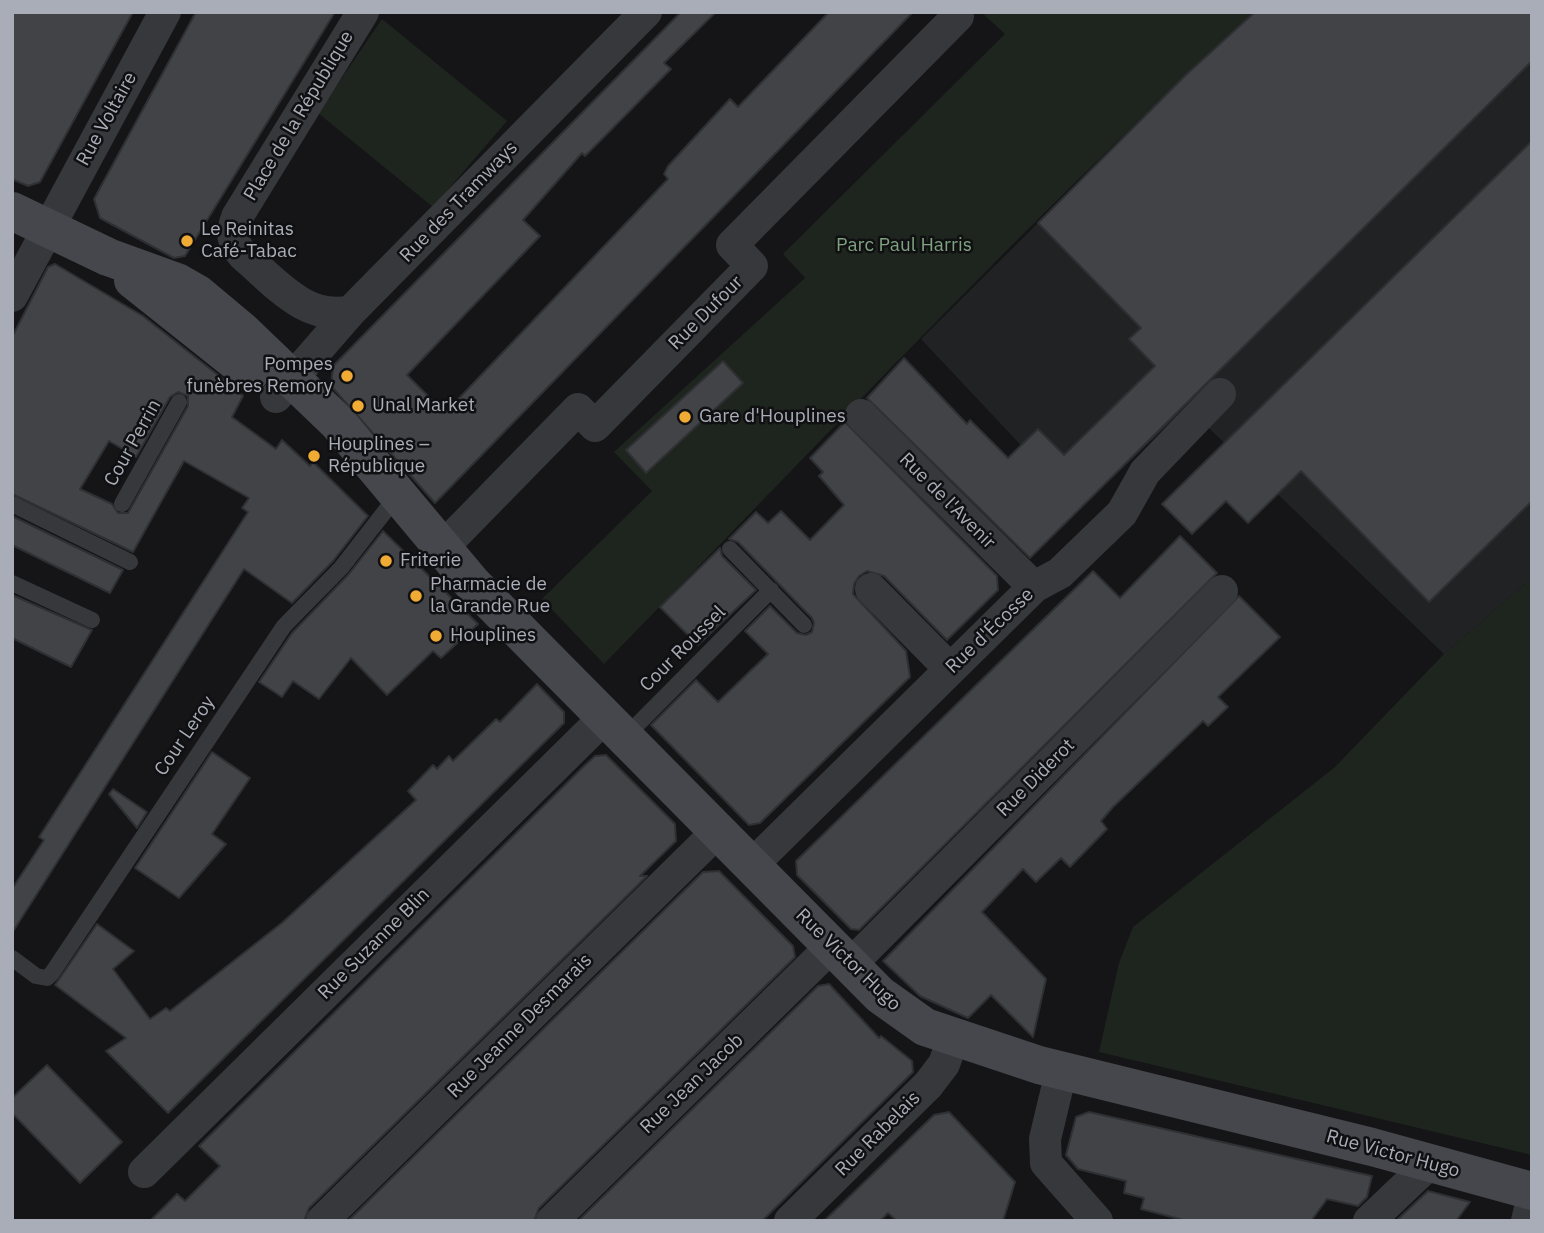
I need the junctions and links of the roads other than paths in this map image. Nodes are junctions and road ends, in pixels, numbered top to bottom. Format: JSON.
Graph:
{"nodes":[{"id":1,"x":165,"y":12,"type":"edge"},
{"id":2,"x":363,"y":12,"type":"edge"},
{"id":3,"x":641,"y":14,"type":"edge"},
{"id":4,"x":958,"y":16,"type":"dead end"},
{"id":5,"x":12,"y":211,"type":"edge"},
{"id":6,"x":47,"y":226,"type":"junction"},
{"id":7,"x":12,"y":296,"type":"edge"},
{"id":8,"x":351,"y":311,"type":"junction"},
{"id":9,"x":284,"y":387,"type":"junction"},
{"id":10,"x":1220,"y":394,"type":"dead end"},
{"id":11,"x":179,"y":402,"type":"dead end"},
{"id":12,"x":861,"y":415,"type":"dead end"},
{"id":13,"x":397,"y":496,"type":"junction"},
{"id":14,"x":12,"y":504,"type":"edge"},
{"id":15,"x":122,"y":504,"type":"dead end"},
{"id":16,"x":442,"y":548,"type":"junction"},
{"id":17,"x":730,"y":548,"type":"dead end"},
{"id":18,"x":130,"y":562,"type":"dead end"},
{"id":19,"x":12,"y":583,"type":"edge"},
{"id":20,"x":1034,"y":587,"type":"junction"},
{"id":21,"x":872,"y":589,"type":"dead end"},
{"id":22,"x":771,"y":590,"type":"junction"},
{"id":23,"x":1222,"y":591,"type":"dead end"},
{"id":24,"x":92,"y":620,"type":"dead end"},
{"id":25,"x":804,"y":625,"type":"dead end"},
{"id":26,"x":950,"y":669,"type":"junction"},
{"id":27,"x":615,"y":727,"type":"junction"},
{"id":28,"x":718,"y":831,"type":"junction"},
{"id":29,"x":752,"y":865,"type":"junction"},
{"id":30,"x":841,"y":956,"type":"junction"},
{"id":31,"x":12,"y":958,"type":"edge"},
{"id":32,"x":953,"y":1039,"type":"junction"},
{"id":33,"x":1061,"y":1072,"type":"junction"},
{"id":34,"x":1430,"y":1163,"type":"junction"},
{"id":35,"x":144,"y":1172,"type":"dead end"},
{"id":36,"x":1532,"y":1191,"type":"edge"},
{"id":37,"x":1532,"y":1199,"type":"edge"},
{"id":38,"x":1079,"y":1215,"type":"edge"},
{"id":39,"x":322,"y":1221,"type":"edge"},
{"id":40,"x":552,"y":1221,"type":"edge"},
{"id":41,"x":790,"y":1221,"type":"edge"},
{"id":42,"x":1370,"y":1221,"type":"edge"},
{"id":43,"x":1527,"y":1221,"type":"edge"}],
"edges":[{"from":1,"to":6,"type":"street","name":"Rue Voltaire"},
{"from":2,"to":8,"type":"street","name":"Place de la République"},
{"from":3,"to":8,"type":"street","name":"Rue des Tramways"},
{"from":4,"to":16,"type":"street","name":"Rue Dufour"},
{"from":5,"to":6,"type":"main road","name":"Rue Victor Hugo"},
{"from":6,"to":7,"type":"street","name":"Rue Voltaire"},
{"from":6,"to":9,"type":"main road","name":"Rue Victor Hugo"},
{"from":8,"to":9,"type":"street","name":"Rue des Tramways"},
{"from":9,"to":13,"type":"main road","name":"Rue Victor Hugo"},
{"from":10,"to":20,"type":"street","name":"Rue d'Écosse"},
{"from":11,"to":15,"type":"lane","name":"Cour Perrin"},
{"from":12,"to":20,"type":"street","name":"Rue de l'Avenir"},
{"from":13,"to":16,"type":"main road","name":"Rue Victor Hugo"},
{"from":13,"to":31,"type":"lane","name":"Cour Leroy"},
{"from":14,"to":18,"type":"lane"},
{"from":16,"to":27,"type":"main road","name":"Rue Victor Hugo"},
{"from":17,"to":22,"type":"lane"},
{"from":19,"to":24,"type":"lane"},
{"from":20,"to":26,"type":"street","name":"Rue d'Écosse"},
{"from":21,"to":26,"type":"street"},
{"from":22,"to":25,"type":"lane"},
{"from":22,"to":27,"type":"lane","name":"Cour Roussel"},
{"from":23,"to":30,"type":"street","name":"Rue Diderot"},
{"from":26,"to":29,"type":"street","name":"Rue d'Écosse"},
{"from":27,"to":28,"type":"main road","name":"Rue Victor Hugo"},
{"from":27,"to":35,"type":"street","name":"Rue Suzanne Blin"},
{"from":28,"to":29,"type":"main road","name":"Rue Victor Hugo"},
{"from":28,"to":39,"type":"street","name":"Rue Jeanne Desmarais"},
{"from":29,"to":30,"type":"main road","name":"Rue Victor Hugo"},
{"from":30,"to":32,"type":"main road","name":"Rue Victor Hugo"},
{"from":30,"to":40,"type":"street","name":"Rue Jean Jacob"},
{"from":32,"to":33,"type":"main road","name":"Rue Victor Hugo"},
{"from":32,"to":41,"type":"street","name":"Rue Rabelais"},
{"from":33,"to":34,"type":"main road","name":"Rue Victor Hugo"},
{"from":33,"to":38,"type":"street"},
{"from":34,"to":36,"type":"main road","name":"Rue Victor Hugo"},
{"from":34,"to":42,"type":"street"},
{"from":37,"to":43,"type":"street"}]}
